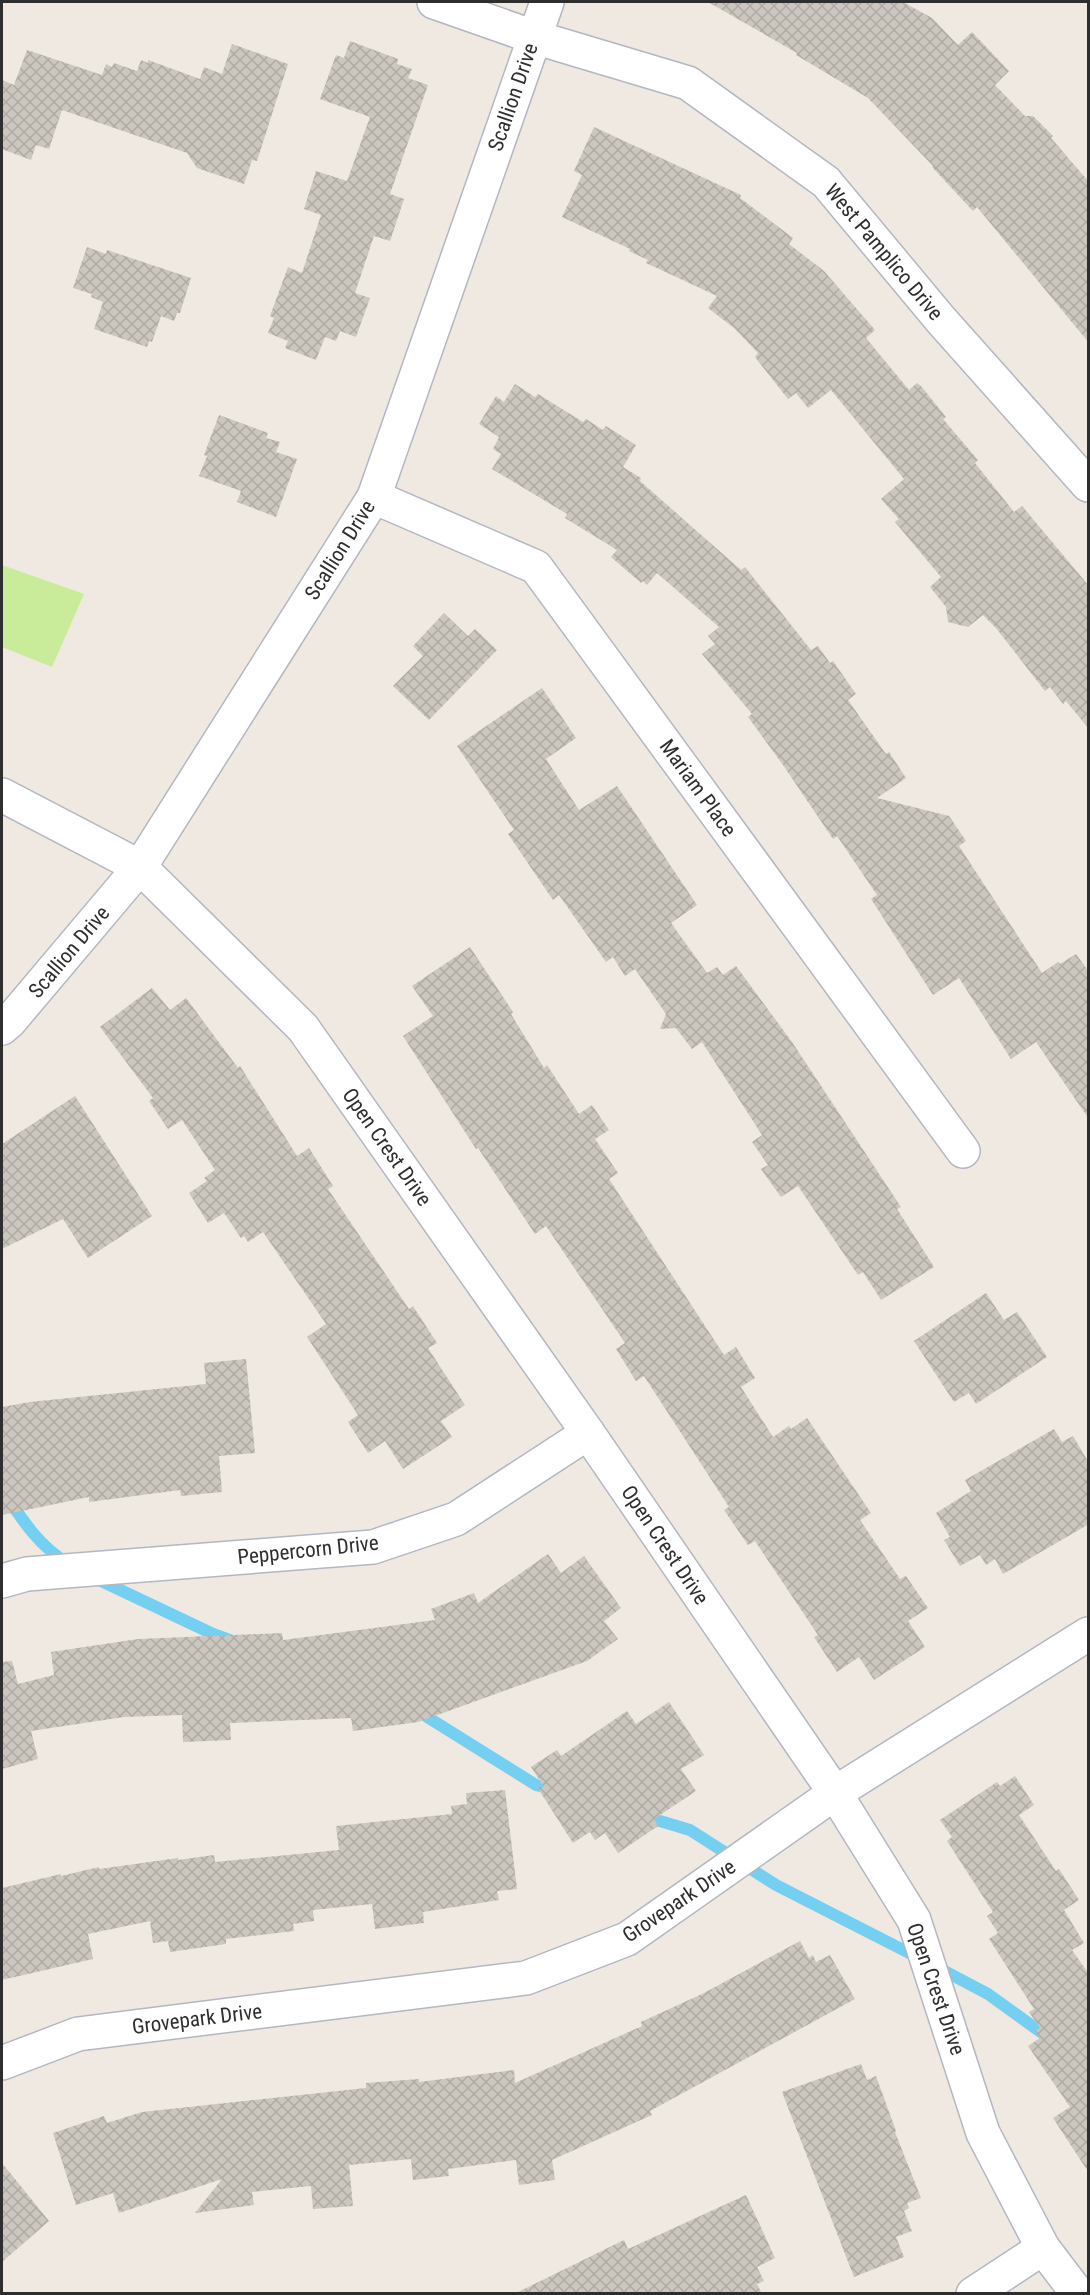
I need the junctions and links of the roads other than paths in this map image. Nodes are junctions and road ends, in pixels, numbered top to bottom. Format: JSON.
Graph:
{"nodes":[{"id":1,"x":434,"y":2,"type":"edge"},
{"id":2,"x":547,"y":2,"type":"edge"},
{"id":3,"x":534,"y":37,"type":"junction"},
{"id":4,"x":1089,"y":485,"type":"edge"},
{"id":5,"x":374,"y":497,"type":"junction"},
{"id":6,"x":2,"y":795,"type":"edge"},
{"id":7,"x":140,"y":867,"type":"junction"},
{"id":8,"x":2,"y":1028,"type":"edge"},
{"id":9,"x":963,"y":1151,"type":"dead end"},
{"id":10,"x":588,"y":1433,"type":"junction"},
{"id":11,"x":2,"y":1581,"type":"edge"},
{"id":12,"x":1089,"y":1634,"type":"edge"},
{"id":13,"x":835,"y":1793,"type":"junction"},
{"id":14,"x":2,"y":2062,"type":"edge"},
{"id":15,"x":1043,"y":2248,"type":"junction"},
{"id":16,"x":974,"y":2294,"type":"edge"},
{"id":17,"x":1077,"y":2294,"type":"edge"}],
"edges":[{"from":1,"to":3,"type":"street","name":"West Pamplico Drive"},
{"from":2,"to":3,"type":"street","name":"Scallion Drive"},
{"from":3,"to":4,"type":"street","name":"West Pamplico Drive"},
{"from":3,"to":5,"type":"street","name":"Scallion Drive"},
{"from":5,"to":7,"type":"street","name":"Scallion Drive"},
{"from":5,"to":9,"type":"street","name":"Mariam Place"},
{"from":6,"to":7,"type":"street","name":"Open Crest Drive"},
{"from":7,"to":8,"type":"street","name":"Scallion Drive"},
{"from":7,"to":10,"type":"street","name":"Open Crest Drive"},
{"from":10,"to":11,"type":"street","name":"Peppercorn Drive"},
{"from":10,"to":13,"type":"street","name":"Open Crest Drive"},
{"from":12,"to":13,"type":"street","name":"Grovepark Drive"},
{"from":13,"to":14,"type":"street","name":"Grovepark Drive"},
{"from":13,"to":15,"type":"street","name":"Open Crest Drive"},
{"from":15,"to":16,"type":"street"},
{"from":15,"to":17,"type":"street","name":"Open Crest Drive"}]}
